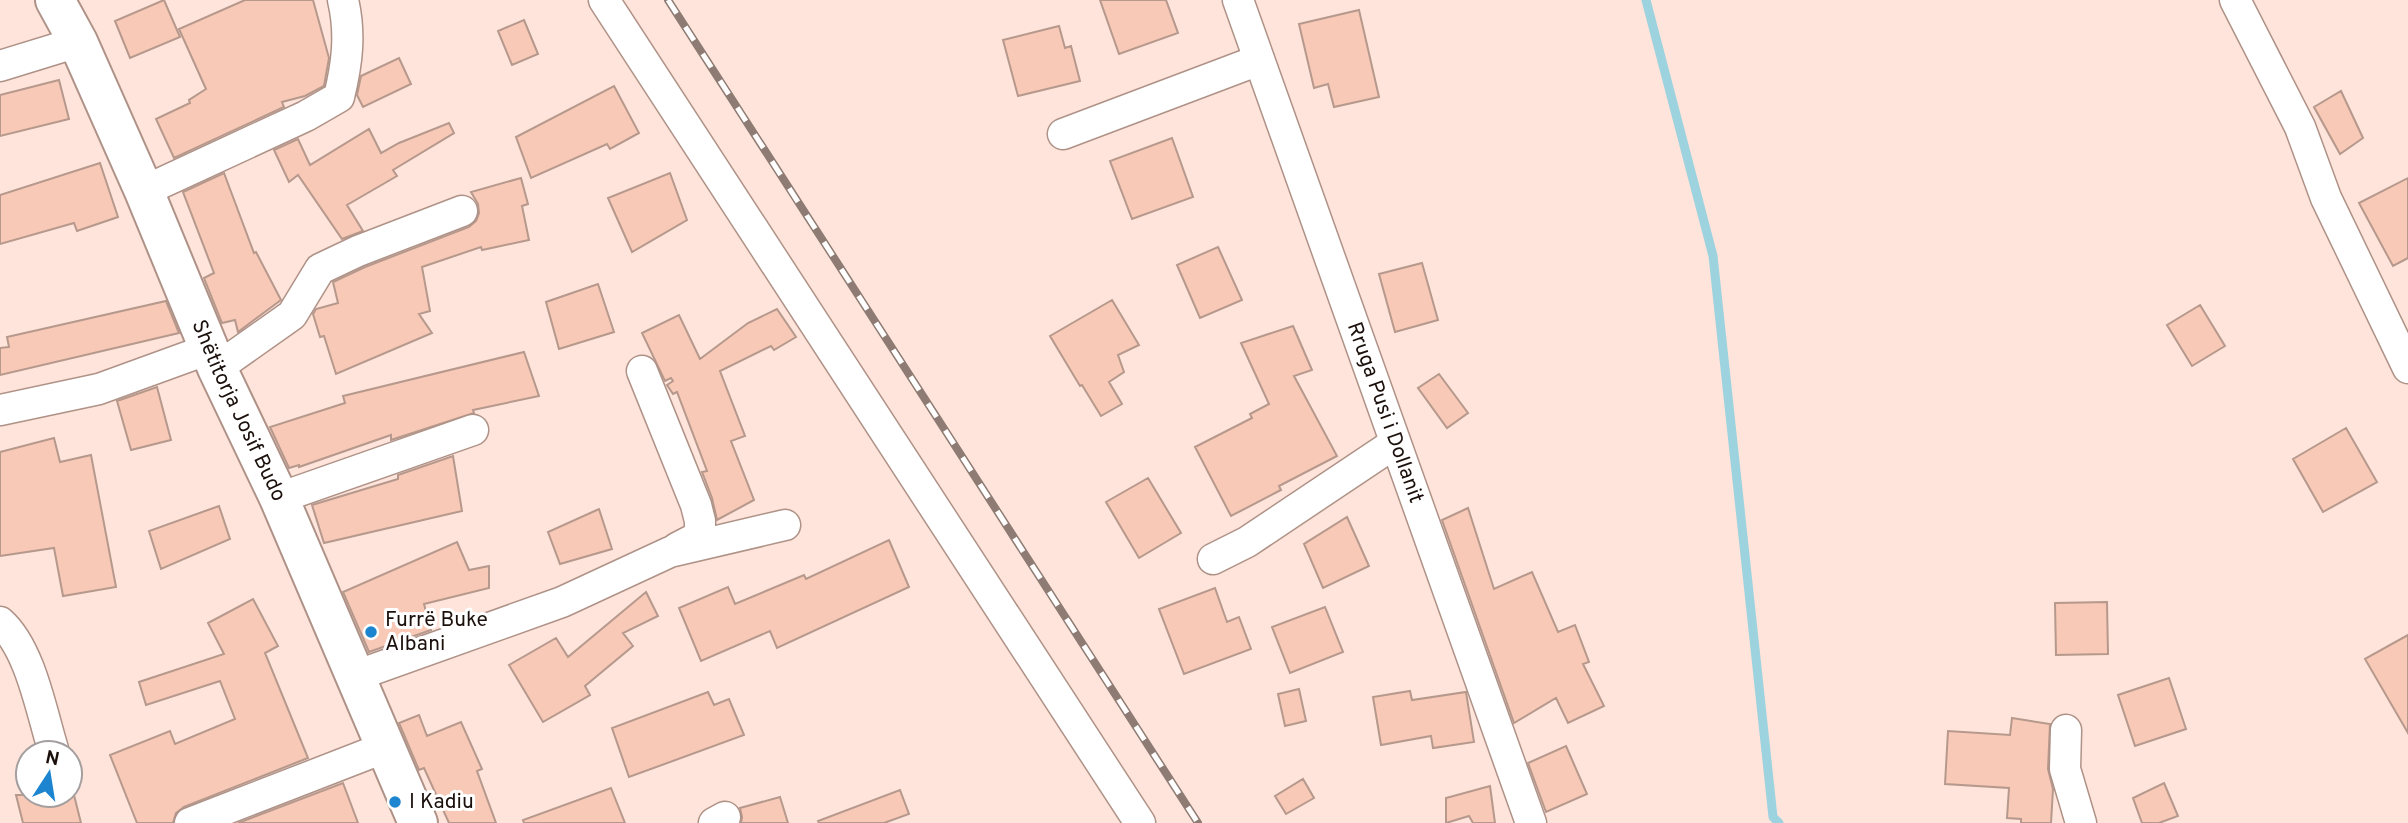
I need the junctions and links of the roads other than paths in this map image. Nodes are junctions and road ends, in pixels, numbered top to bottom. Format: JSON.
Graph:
{"nodes":[{"id":1,"x":343,"y":0,"type":"edge"},
{"id":2,"x":604,"y":0,"type":"edge"},
{"id":3,"x":1238,"y":0,"type":"edge"},
{"id":4,"x":2235,"y":0,"type":"edge"},
{"id":5,"x":59,"y":1,"type":"edge"},
{"id":6,"x":78,"y":42,"type":"junction"},
{"id":7,"x":1259,"y":60,"type":"junction"},
{"id":8,"x":0,"y":66,"type":"edge"},
{"id":9,"x":1063,"y":134,"type":"dead end"},
{"id":10,"x":144,"y":191,"type":"junction"},
{"id":11,"x":461,"y":211,"type":"dead end"},
{"id":12,"x":213,"y":358,"type":"junction"},
{"id":13,"x":2408,"y":368,"type":"edge"},
{"id":14,"x":642,"y":371,"type":"dead end"},
{"id":15,"x":0,"y":410,"type":"edge"},
{"id":16,"x":473,"y":430,"type":"dead end"},
{"id":17,"x":1395,"y":443,"type":"junction"},
{"id":18,"x":279,"y":498,"type":"junction"},
{"id":19,"x":785,"y":525,"type":"dead end"},
{"id":20,"x":670,"y":552,"type":"junction"},
{"id":21,"x":1213,"y":559,"type":"dead end"},
{"id":22,"x":0,"y":622,"type":"edge"},
{"id":23,"x":355,"y":676,"type":"junction"},
{"id":24,"x":2066,"y":730,"type":"dead end"},
{"id":25,"x":50,"y":739,"type":"edge"},
{"id":26,"x":386,"y":747,"type":"junction"},
{"id":27,"x":190,"y":823,"type":"edge"},
{"id":28,"x":418,"y":823,"type":"edge"},
{"id":29,"x":1140,"y":823,"type":"edge"},
{"id":30,"x":1531,"y":823,"type":"edge"},
{"id":31,"x":2081,"y":823,"type":"edge"}],
"edges":[{"from":1,"to":10,"type":"street"},
{"from":2,"to":29,"type":"street"},
{"from":3,"to":7,"type":"street","name":"Rruga Pusi i Dollanit"},
{"from":4,"to":13,"type":"street"},
{"from":5,"to":6,"type":"main road","name":"Shëtitorja Josif Budo"},
{"from":6,"to":8,"type":"street"},
{"from":6,"to":10,"type":"main road","name":"Shëtitorja Josif Budo"},
{"from":7,"to":9,"type":"street"},
{"from":7,"to":17,"type":"street","name":"Rruga Pusi i Dollanit"},
{"from":10,"to":12,"type":"main road","name":"Shëtitorja Josif Budo"},
{"from":11,"to":12,"type":"street"},
{"from":12,"to":15,"type":"street"},
{"from":12,"to":18,"type":"main road","name":"Shëtitorja Josif Budo"},
{"from":14,"to":20,"type":"street"},
{"from":16,"to":18,"type":"street"},
{"from":17,"to":21,"type":"street"},
{"from":17,"to":30,"type":"street","name":"Rruga Pusi i Dollanit"},
{"from":18,"to":23,"type":"main road","name":"Shëtitorja Josif Budo"},
{"from":19,"to":20,"type":"street"},
{"from":20,"to":23,"type":"street"},
{"from":22,"to":25,"type":"street"},
{"from":23,"to":26,"type":"main road","name":"Shëtitorja Josif Budo"},
{"from":24,"to":31,"type":"street"},
{"from":26,"to":27,"type":"street"},
{"from":26,"to":28,"type":"main road","name":"Shëtitorja Josif Budo"}]}
